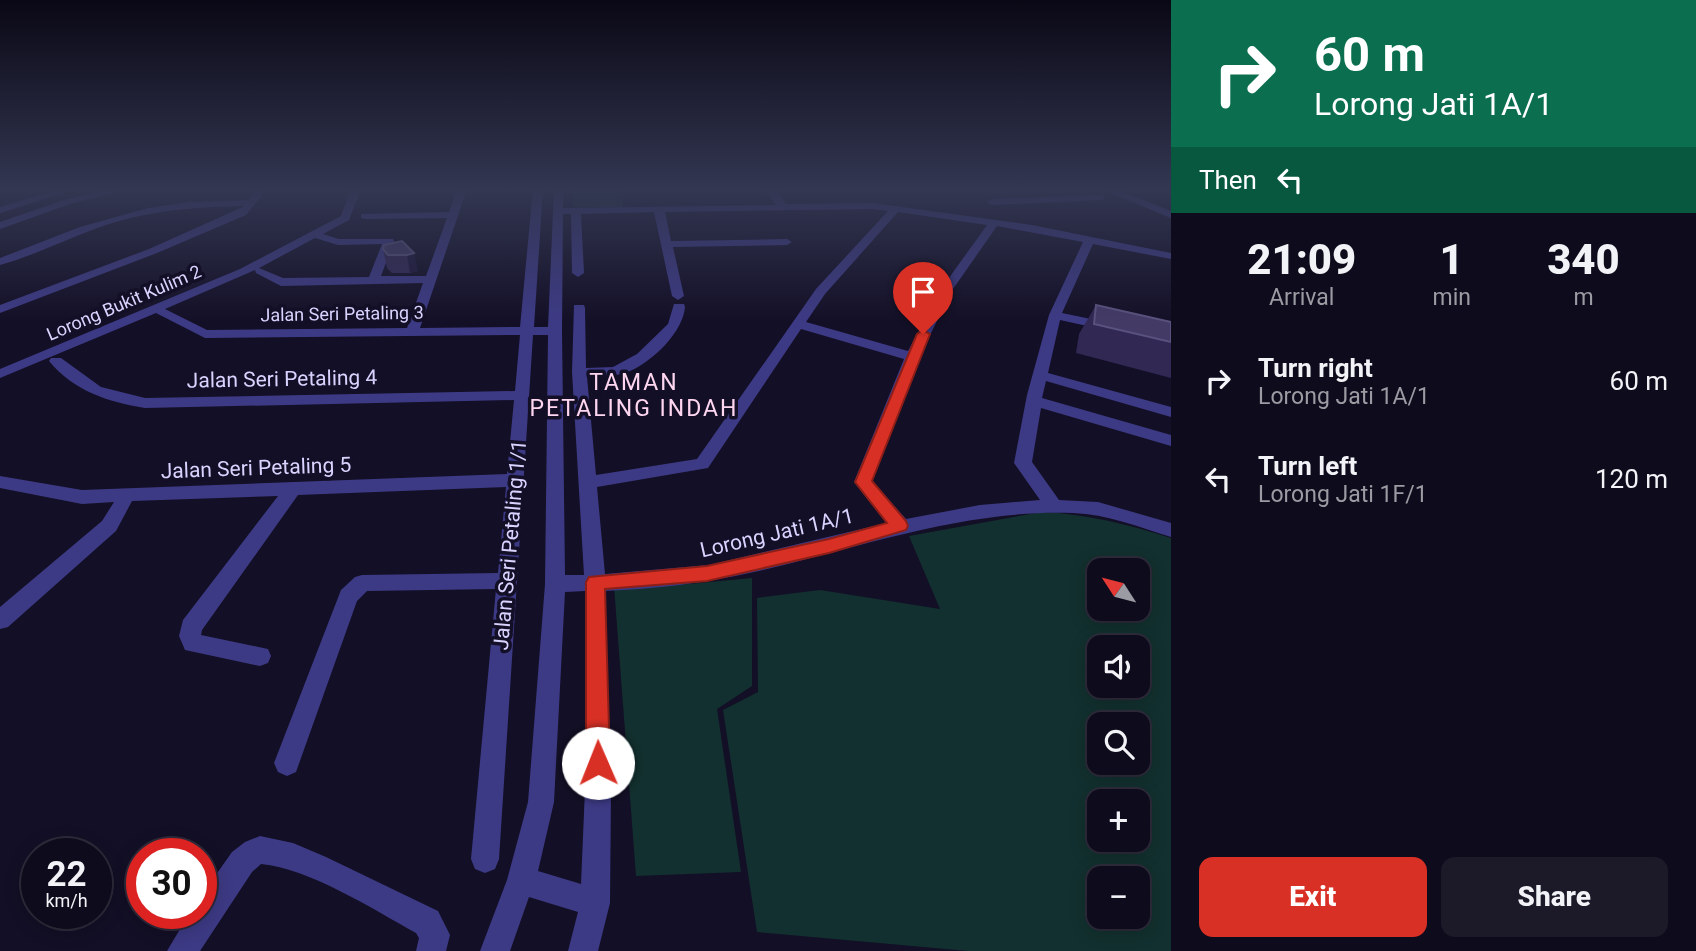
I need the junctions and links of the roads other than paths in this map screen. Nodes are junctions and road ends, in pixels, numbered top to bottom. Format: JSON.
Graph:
{"nodes":[{"id":1,"x":75,"y":233,"type":"edge"},
{"id":2,"x":195,"y":233,"type":"edge"},
{"id":3,"x":447,"y":233,"type":"edge"},
{"id":4,"x":535,"y":233,"type":"edge"},
{"id":5,"x":565,"y":233,"type":"edge"},
{"id":6,"x":571,"y":233,"type":"edge"},
{"id":7,"x":665,"y":233,"type":"edge"},
{"id":8,"x":872,"y":233,"type":"edge"},
{"id":9,"x":987,"y":233,"type":"edge"},
{"id":10,"x":1060,"y":233,"type":"edge"},
{"id":11,"x":313,"y":234,"type":"joint"},
{"id":12,"x":1090,"y":238,"type":"junction"},
{"id":13,"x":787,"y":242,"type":"dead end"},
{"id":14,"x":667,"y":244,"type":"junction"},
{"id":15,"x":1171,"y":256,"type":"edge"},
{"id":16,"x":0,"y":262,"type":"edge"},
{"id":17,"x":260,"y":271,"type":"dead end"},
{"id":18,"x":578,"y":272,"type":"dead end"},
{"id":19,"x":431,"y":279,"type":"junction"},
{"id":20,"x":373,"y":281,"type":"junction"},
{"id":21,"x":579,"y":308,"type":"dead end"},
{"id":22,"x":0,"y":309,"type":"edge"},
{"id":23,"x":162,"y":312,"type":"dead end"},
{"id":24,"x":1055,"y":315,"type":"junction"},
{"id":25,"x":799,"y":324,"type":"junction"},
{"id":26,"x":527,"y":331,"type":"junction"},
{"id":27,"x":555,"y":331,"type":"junction"},
{"id":28,"x":1125,"y":331,"type":"edge"},
{"id":29,"x":412,"y":332,"type":"junction"},
{"id":30,"x":912,"y":357,"type":"junction"},
{"id":31,"x":56,"y":360,"type":"dead end"},
{"id":32,"x":579,"y":372,"type":"junction"},
{"id":33,"x":0,"y":374,"type":"edge"},
{"id":34,"x":1040,"y":375,"type":"junction"},
{"id":35,"x":522,"y":395,"type":"junction"},
{"id":36,"x":1034,"y":401,"type":"junction"},
{"id":37,"x":1171,"y":412,"type":"edge"},
{"id":38,"x":1171,"y":441,"type":"edge"},
{"id":39,"x":515,"y":480,"type":"junction"},
{"id":40,"x":588,"y":482,"type":"junction"},
{"id":41,"x":8,"y":484,"type":"edge"},
{"id":42,"x":292,"y":491,"type":"junction"},
{"id":43,"x":127,"y":495,"type":"junction"},
{"id":44,"x":0,"y":499,"type":"edge"},
{"id":45,"x":1055,"y":507,"type":"junction"},
{"id":46,"x":900,"y":526,"type":"junction"},
{"id":47,"x":1171,"y":530,"type":"edge"},
{"id":48,"x":507,"y":581,"type":"junction"},
{"id":49,"x":596,"y":582,"type":"junction"},
{"id":50,"x":555,"y":584,"type":"junction"},
{"id":51,"x":0,"y":620,"type":"edge"},
{"id":52,"x":260,"y":656,"type":"dead end"},
{"id":53,"x":287,"y":763,"type":"dead end"},
{"id":54,"x":485,"y":859,"type":"dead end"},
{"id":55,"x":521,"y":880,"type":"junction"},
{"id":56,"x":595,"y":903,"type":"junction"},
{"id":57,"x":182,"y":951,"type":"edge"},
{"id":58,"x":431,"y":951,"type":"edge"},
{"id":59,"x":495,"y":951,"type":"edge"},
{"id":60,"x":583,"y":951,"type":"edge"}],
"edges":[{"from":1,"to":16,"type":"street"},
{"from":2,"to":22,"type":"street"},
{"from":3,"to":19,"type":"street"},
{"from":4,"to":26,"type":"street","name":"Jalan Seri Petaling 1/1"},
{"from":5,"to":27,"type":"street"},
{"from":6,"to":18,"type":"street"},
{"from":7,"to":14,"type":"street"},
{"from":8,"to":25,"type":"street"},
{"from":9,"to":30,"type":"street"},
{"from":10,"to":12,"type":"street"},
{"from":11,"to":20,"type":"street"},
{"from":11,"to":33,"type":"street","name":"Lorong Bukit Kulim 2"},
{"from":12,"to":15,"type":"street"},
{"from":12,"to":24,"type":"street"},
{"from":13,"to":14,"type":"street"},
{"from":14,"to":32,"type":"street"},
{"from":17,"to":20,"type":"street"},
{"from":19,"to":20,"type":"street"},
{"from":19,"to":29,"type":"street"},
{"from":21,"to":32,"type":"street"},
{"from":23,"to":29,"type":"street","name":"Jalan Seri Petaling 3"},
{"from":24,"to":28,"type":"street"},
{"from":24,"to":34,"type":"street"},
{"from":25,"to":30,"type":"street"},
{"from":25,"to":40,"type":"street"},
{"from":26,"to":27,"type":"street","name":"Jalan Seri Petaling 3"},
{"from":26,"to":29,"type":"street","name":"Jalan Seri Petaling 3"},
{"from":26,"to":35,"type":"street","name":"Jalan Seri Petaling 1/1"},
{"from":27,"to":50,"type":"street"},
{"from":30,"to":46,"type":"street"},
{"from":31,"to":35,"type":"street","name":"Jalan Seri Petaling 4"},
{"from":32,"to":40,"type":"street"},
{"from":34,"to":36,"type":"street"},
{"from":34,"to":37,"type":"street"},
{"from":35,"to":39,"type":"street","name":"Jalan Seri Petaling 1/1"},
{"from":36,"to":38,"type":"street"},
{"from":36,"to":45,"type":"street"},
{"from":39,"to":42,"type":"street","name":"Jalan Seri Petaling 5"},
{"from":39,"to":48,"type":"street","name":"Jalan Seri Petaling 1/1"},
{"from":40,"to":49,"type":"street"},
{"from":41,"to":43,"type":"street","name":"Jalan Seri Petaling 5"},
{"from":41,"to":44,"type":"street"},
{"from":42,"to":43,"type":"street","name":"Jalan Seri Petaling 5"},
{"from":42,"to":52,"type":"street"},
{"from":43,"to":51,"type":"street"},
{"from":45,"to":46,"type":"street","name":"Lorong Jati 1A/1"},
{"from":45,"to":47,"type":"street","name":"Lorong Jati 1A/1"},
{"from":46,"to":49,"type":"street","name":"Lorong Jati 1A/1"},
{"from":48,"to":53,"type":"street"},
{"from":48,"to":54,"type":"street","name":"Jalan Seri Petaling 1/1"},
{"from":49,"to":50,"type":"street","name":"Lorong Jati 1A/1"},
{"from":49,"to":56,"type":"street"},
{"from":50,"to":55,"type":"street"},
{"from":55,"to":56,"type":"street"},
{"from":55,"to":59,"type":"street"},
{"from":56,"to":60,"type":"street"},
{"from":57,"to":58,"type":"street"}]}
